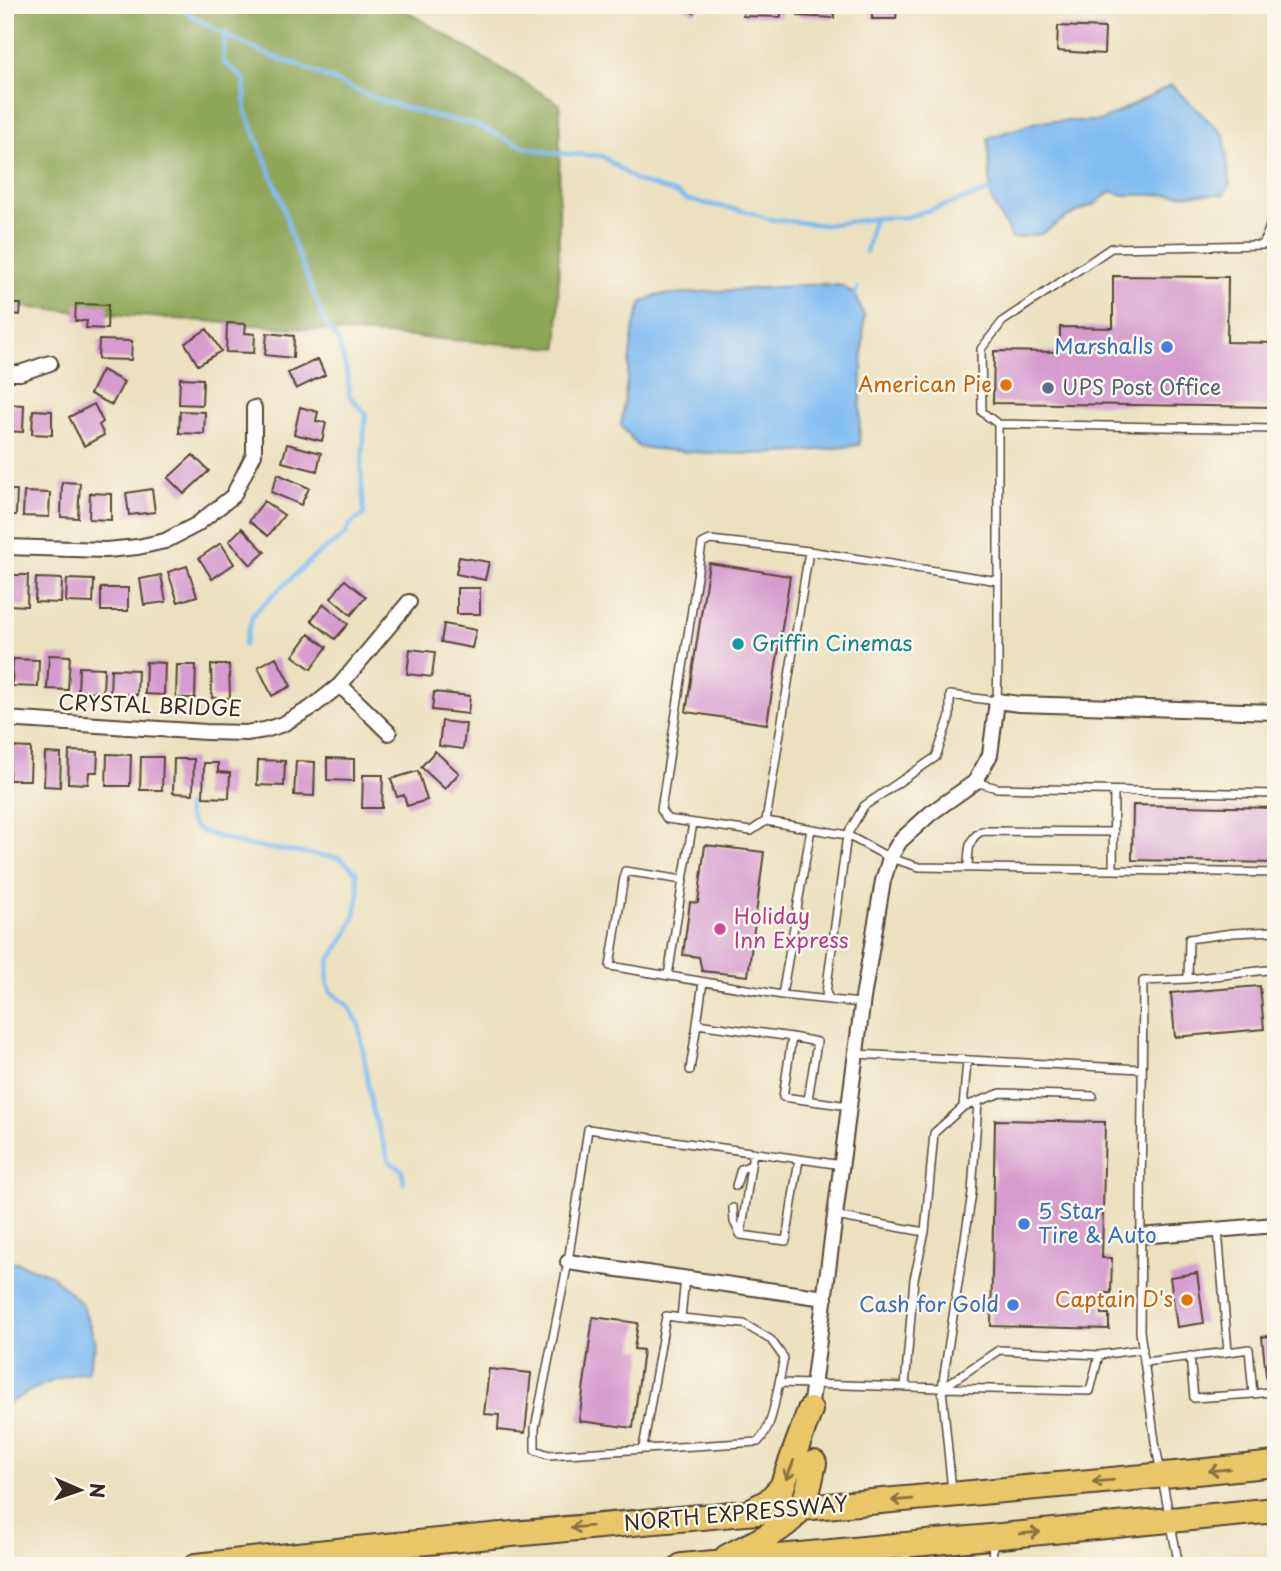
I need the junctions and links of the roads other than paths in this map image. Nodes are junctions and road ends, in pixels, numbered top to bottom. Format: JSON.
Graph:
{"nodes":[{"id":1,"x":1276,"y":199,"type":"edge"},
{"id":2,"x":50,"y":363,"type":"dead end"},
{"id":3,"x":5,"y":373,"type":"edge"},
{"id":4,"x":254,"y":408,"type":"dead end"},
{"id":5,"x":998,"y":424,"type":"junction"},
{"id":6,"x":1276,"y":429,"type":"edge"},
{"id":7,"x":5,"y":547,"type":"edge"},
{"id":8,"x":809,"y":551,"type":"junction"},
{"id":9,"x":998,"y":581,"type":"junction"},
{"id":10,"x":409,"y":602,"type":"dead end"},
{"id":11,"x":340,"y":685,"type":"junction"},
{"id":12,"x":997,"y":701,"type":"junction"},
{"id":13,"x":1276,"y":712,"type":"edge"},
{"id":14,"x":5,"y":719,"type":"edge"},
{"id":15,"x":389,"y":733,"type":"dead end"},
{"id":16,"x":975,"y":782,"type":"junction"},
{"id":17,"x":1114,"y":791,"type":"junction"},
{"id":18,"x":1276,"y":794,"type":"edge"},
{"id":19,"x":766,"y":821,"type":"junction"},
{"id":20,"x":693,"y":823,"type":"junction"},
{"id":21,"x":811,"y":829,"type":"junction"},
{"id":22,"x":1114,"y":832,"type":"junction"},
{"id":23,"x":847,"y":835,"type":"junction"},
{"id":24,"x":890,"y":858,"type":"junction"},
{"id":25,"x":968,"y":866,"type":"junction"},
{"id":26,"x":1113,"y":870,"type":"junction"},
{"id":27,"x":1276,"y":873,"type":"edge"},
{"id":28,"x":683,"y":880,"type":"junction"},
{"id":29,"x":1276,"y":931,"type":"edge"},
{"id":30,"x":1276,"y":969,"type":"edge"},
{"id":31,"x":668,"y":976,"type":"junction"},
{"id":32,"x":1188,"y":979,"type":"junction"},
{"id":33,"x":703,"y":982,"type":"junction"},
{"id":34,"x":782,"y":995,"type":"junction"},
{"id":35,"x":830,"y":1000,"type":"junction"},
{"id":36,"x":863,"y":1003,"type":"junction"},
{"id":37,"x":697,"y":1024,"type":"junction"},
{"id":38,"x":792,"y":1037,"type":"junction"},
{"id":39,"x":856,"y":1054,"type":"junction"},
{"id":40,"x":967,"y":1061,"type":"junction"},
{"id":41,"x":1141,"y":1069,"type":"junction"},
{"id":42,"x":690,"y":1070,"type":"dead end"},
{"id":43,"x":1093,"y":1096,"type":"dead end"},
{"id":44,"x":808,"y":1100,"type":"junction"},
{"id":45,"x":978,"y":1102,"type":"junction"},
{"id":46,"x":849,"y":1106,"type":"junction"},
{"id":47,"x":963,"y":1107,"type":"junction"},
{"id":48,"x":753,"y":1152,"type":"junction"},
{"id":49,"x":799,"y":1159,"type":"junction"},
{"id":50,"x":751,"y":1165,"type":"junction"},
{"id":51,"x":842,"y":1165,"type":"junction"},
{"id":52,"x":736,"y":1186,"type":"dead end"},
{"id":53,"x":733,"y":1208,"type":"dead end"},
{"id":54,"x":835,"y":1216,"type":"junction"},
{"id":55,"x":1276,"y":1225,"type":"edge"},
{"id":56,"x":1218,"y":1230,"type":"junction"},
{"id":57,"x":925,"y":1232,"type":"junction"},
{"id":58,"x":741,"y":1235,"type":"junction"},
{"id":59,"x":1140,"y":1236,"type":"junction"},
{"id":60,"x":568,"y":1262,"type":"junction"},
{"id":61,"x":685,"y":1278,"type":"junction"},
{"id":62,"x":825,"y":1298,"type":"junction"},
{"id":63,"x":681,"y":1318,"type":"junction"},
{"id":64,"x":1143,"y":1349,"type":"junction"},
{"id":65,"x":1228,"y":1352,"type":"junction"},
{"id":66,"x":1098,"y":1355,"type":"junction"},
{"id":67,"x":1190,"y":1356,"type":"junction"},
{"id":68,"x":1144,"y":1362,"type":"junction"},
{"id":69,"x":779,"y":1383,"type":"junction"},
{"id":70,"x":814,"y":1385,"type":"junction"},
{"id":71,"x":905,"y":1387,"type":"junction"},
{"id":72,"x":942,"y":1388,"type":"junction"},
{"id":73,"x":1276,"y":1391,"type":"edge"},
{"id":74,"x":1253,"y":1394,"type":"junction"},
{"id":75,"x":810,"y":1410,"type":"junction"},
{"id":76,"x":643,"y":1448,"type":"junction"},
{"id":77,"x":814,"y":1463,"type":"junction"},
{"id":78,"x":1276,"y":1464,"type":"edge"},
{"id":79,"x":1163,"y":1476,"type":"junction"},
{"id":80,"x":952,"y":1495,"type":"junction"},
{"id":81,"x":838,"y":1506,"type":"junction"},
{"id":82,"x":800,"y":1509,"type":"junction"},
{"id":83,"x":1276,"y":1510,"type":"edge"},
{"id":84,"x":747,"y":1514,"type":"junction"},
{"id":85,"x":1172,"y":1520,"type":"junction"},
{"id":86,"x":993,"y":1536,"type":"junction"},
{"id":87,"x":845,"y":1550,"type":"junction"},
{"id":88,"x":906,"y":1555,"type":"edge"},
{"id":89,"x":718,"y":1563,"type":"junction"},
{"id":90,"x":747,"y":1563,"type":"edge"},
{"id":91,"x":196,"y":1566,"type":"edge"},
{"id":92,"x":682,"y":1566,"type":"edge"},
{"id":93,"x":814,"y":1566,"type":"edge"},
{"id":94,"x":992,"y":1566,"type":"edge"},
{"id":95,"x":1179,"y":1566,"type":"edge"}],
"edges":[{"from":1,"to":5,"type":"lane"},
{"from":2,"to":3,"type":"street"},
{"from":4,"to":7,"type":"street"},
{"from":5,"to":6,"type":"lane"},
{"from":5,"to":9,"type":"lane"},
{"from":8,"to":9,"type":"lane"},
{"from":8,"to":19,"type":"lane"},
{"from":8,"to":20,"type":"lane"},
{"from":9,"to":12,"type":"lane"},
{"from":10,"to":11,"type":"street","name":"CRYSTAL BRIDGE"},
{"from":11,"to":14,"type":"street","name":"CRYSTAL BRIDGE"},
{"from":11,"to":15,"type":"street"},
{"from":12,"to":13,"type":"street"},
{"from":12,"to":16,"type":"street"},
{"from":12,"to":23,"type":"lane"},
{"from":16,"to":17,"type":"lane"},
{"from":16,"to":24,"type":"street"},
{"from":17,"to":18,"type":"lane"},
{"from":17,"to":22,"type":"lane"},
{"from":19,"to":20,"type":"lane"},
{"from":19,"to":21,"type":"lane"},
{"from":20,"to":28,"type":"lane"},
{"from":21,"to":23,"type":"lane"},
{"from":21,"to":34,"type":"lane"},
{"from":22,"to":25,"type":"lane"},
{"from":22,"to":26,"type":"lane"},
{"from":23,"to":24,"type":"lane"},
{"from":23,"to":35,"type":"lane"},
{"from":24,"to":25,"type":"lane"},
{"from":24,"to":36,"type":"street"},
{"from":25,"to":26,"type":"lane"},
{"from":26,"to":27,"type":"lane"},
{"from":28,"to":31,"type":"lane"},
{"from":28,"to":31,"type":"lane"},
{"from":29,"to":32,"type":"lane"},
{"from":30,"to":32,"type":"lane"},
{"from":31,"to":33,"type":"lane"},
{"from":32,"to":41,"type":"lane"},
{"from":33,"to":34,"type":"lane"},
{"from":33,"to":37,"type":"lane"},
{"from":34,"to":35,"type":"lane"},
{"from":35,"to":36,"type":"lane"},
{"from":36,"to":39,"type":"street"},
{"from":37,"to":38,"type":"lane"},
{"from":37,"to":42,"type":"lane"},
{"from":38,"to":44,"type":"lane"},
{"from":38,"to":44,"type":"lane"},
{"from":39,"to":40,"type":"lane"},
{"from":39,"to":46,"type":"street"},
{"from":40,"to":41,"type":"lane"},
{"from":40,"to":47,"type":"lane"},
{"from":41,"to":59,"type":"lane"},
{"from":43,"to":45,"type":"lane"},
{"from":44,"to":46,"type":"lane"},
{"from":45,"to":47,"type":"lane"},
{"from":45,"to":72,"type":"lane"},
{"from":46,"to":51,"type":"street"},
{"from":47,"to":57,"type":"lane"},
{"from":48,"to":49,"type":"lane"},
{"from":48,"to":50,"type":"lane"},
{"from":48,"to":60,"type":"lane"},
{"from":49,"to":51,"type":"lane"},
{"from":49,"to":58,"type":"lane"},
{"from":50,"to":52,"type":"lane"},
{"from":50,"to":58,"type":"lane"},
{"from":51,"to":54,"type":"street"},
{"from":53,"to":58,"type":"lane"},
{"from":54,"to":57,"type":"lane"},
{"from":54,"to":62,"type":"street"},
{"from":55,"to":56,"type":"street"},
{"from":56,"to":59,"type":"street"},
{"from":56,"to":65,"type":"lane"},
{"from":57,"to":71,"type":"lane"},
{"from":59,"to":64,"type":"lane"},
{"from":60,"to":61,"type":"street"},
{"from":60,"to":76,"type":"lane"},
{"from":61,"to":62,"type":"street"},
{"from":61,"to":63,"type":"lane"},
{"from":62,"to":70,"type":"street"},
{"from":63,"to":69,"type":"lane"},
{"from":63,"to":76,"type":"lane"},
{"from":64,"to":66,"type":"lane"},
{"from":64,"to":68,"type":"lane"},
{"from":65,"to":67,"type":"lane"},
{"from":65,"to":74,"type":"lane"},
{"from":66,"to":72,"type":"lane"},
{"from":66,"to":72,"type":"lane"},
{"from":67,"to":68,"type":"lane"},
{"from":67,"to":74,"type":"lane"},
{"from":68,"to":79,"type":"lane"},
{"from":69,"to":70,"type":"lane"},
{"from":69,"to":76,"type":"lane"},
{"from":70,"to":71,"type":"lane"},
{"from":70,"to":75,"type":"street"},
{"from":71,"to":72,"type":"lane"},
{"from":72,"to":80,"type":"lane"},
{"from":73,"to":74,"type":"lane"},
{"from":75,"to":77,"type":"highway"},
{"from":75,"to":84,"type":"highway","one_way":true},
{"from":77,"to":81,"type":"highway"},
{"from":77,"to":82,"type":"highway"},
{"from":78,"to":79,"type":"highway","name":"NORTH EXPRESSWAY","one_way":true},
{"from":79,"to":80,"type":"highway","name":"NORTH EXPRESSWAY","one_way":true},
{"from":79,"to":85,"type":"lane"},
{"from":80,"to":81,"type":"highway","name":"NORTH EXPRESSWAY","one_way":true},
{"from":81,"to":82,"type":"highway","name":"NORTH EXPRESSWAY"},
{"from":82,"to":84,"type":"highway","name":"NORTH EXPRESSWAY"},
{"from":82,"to":89,"type":"highway"},
{"from":83,"to":85,"type":"highway"},
{"from":84,"to":91,"type":"highway","name":"NORTH EXPRESSWAY","one_way":true},
{"from":86,"to":85,"type":"highway","one_way":true},
{"from":85,"to":95,"type":"lane"},
{"from":86,"to":88,"type":"highway"},
{"from":86,"to":94,"type":"lane"},
{"from":87,"to":88,"type":"highway"},
{"from":87,"to":90,"type":"highway"},
{"from":87,"to":93,"type":"highway"},
{"from":89,"to":90,"type":"highway"},
{"from":89,"to":92,"type":"highway"}]}
